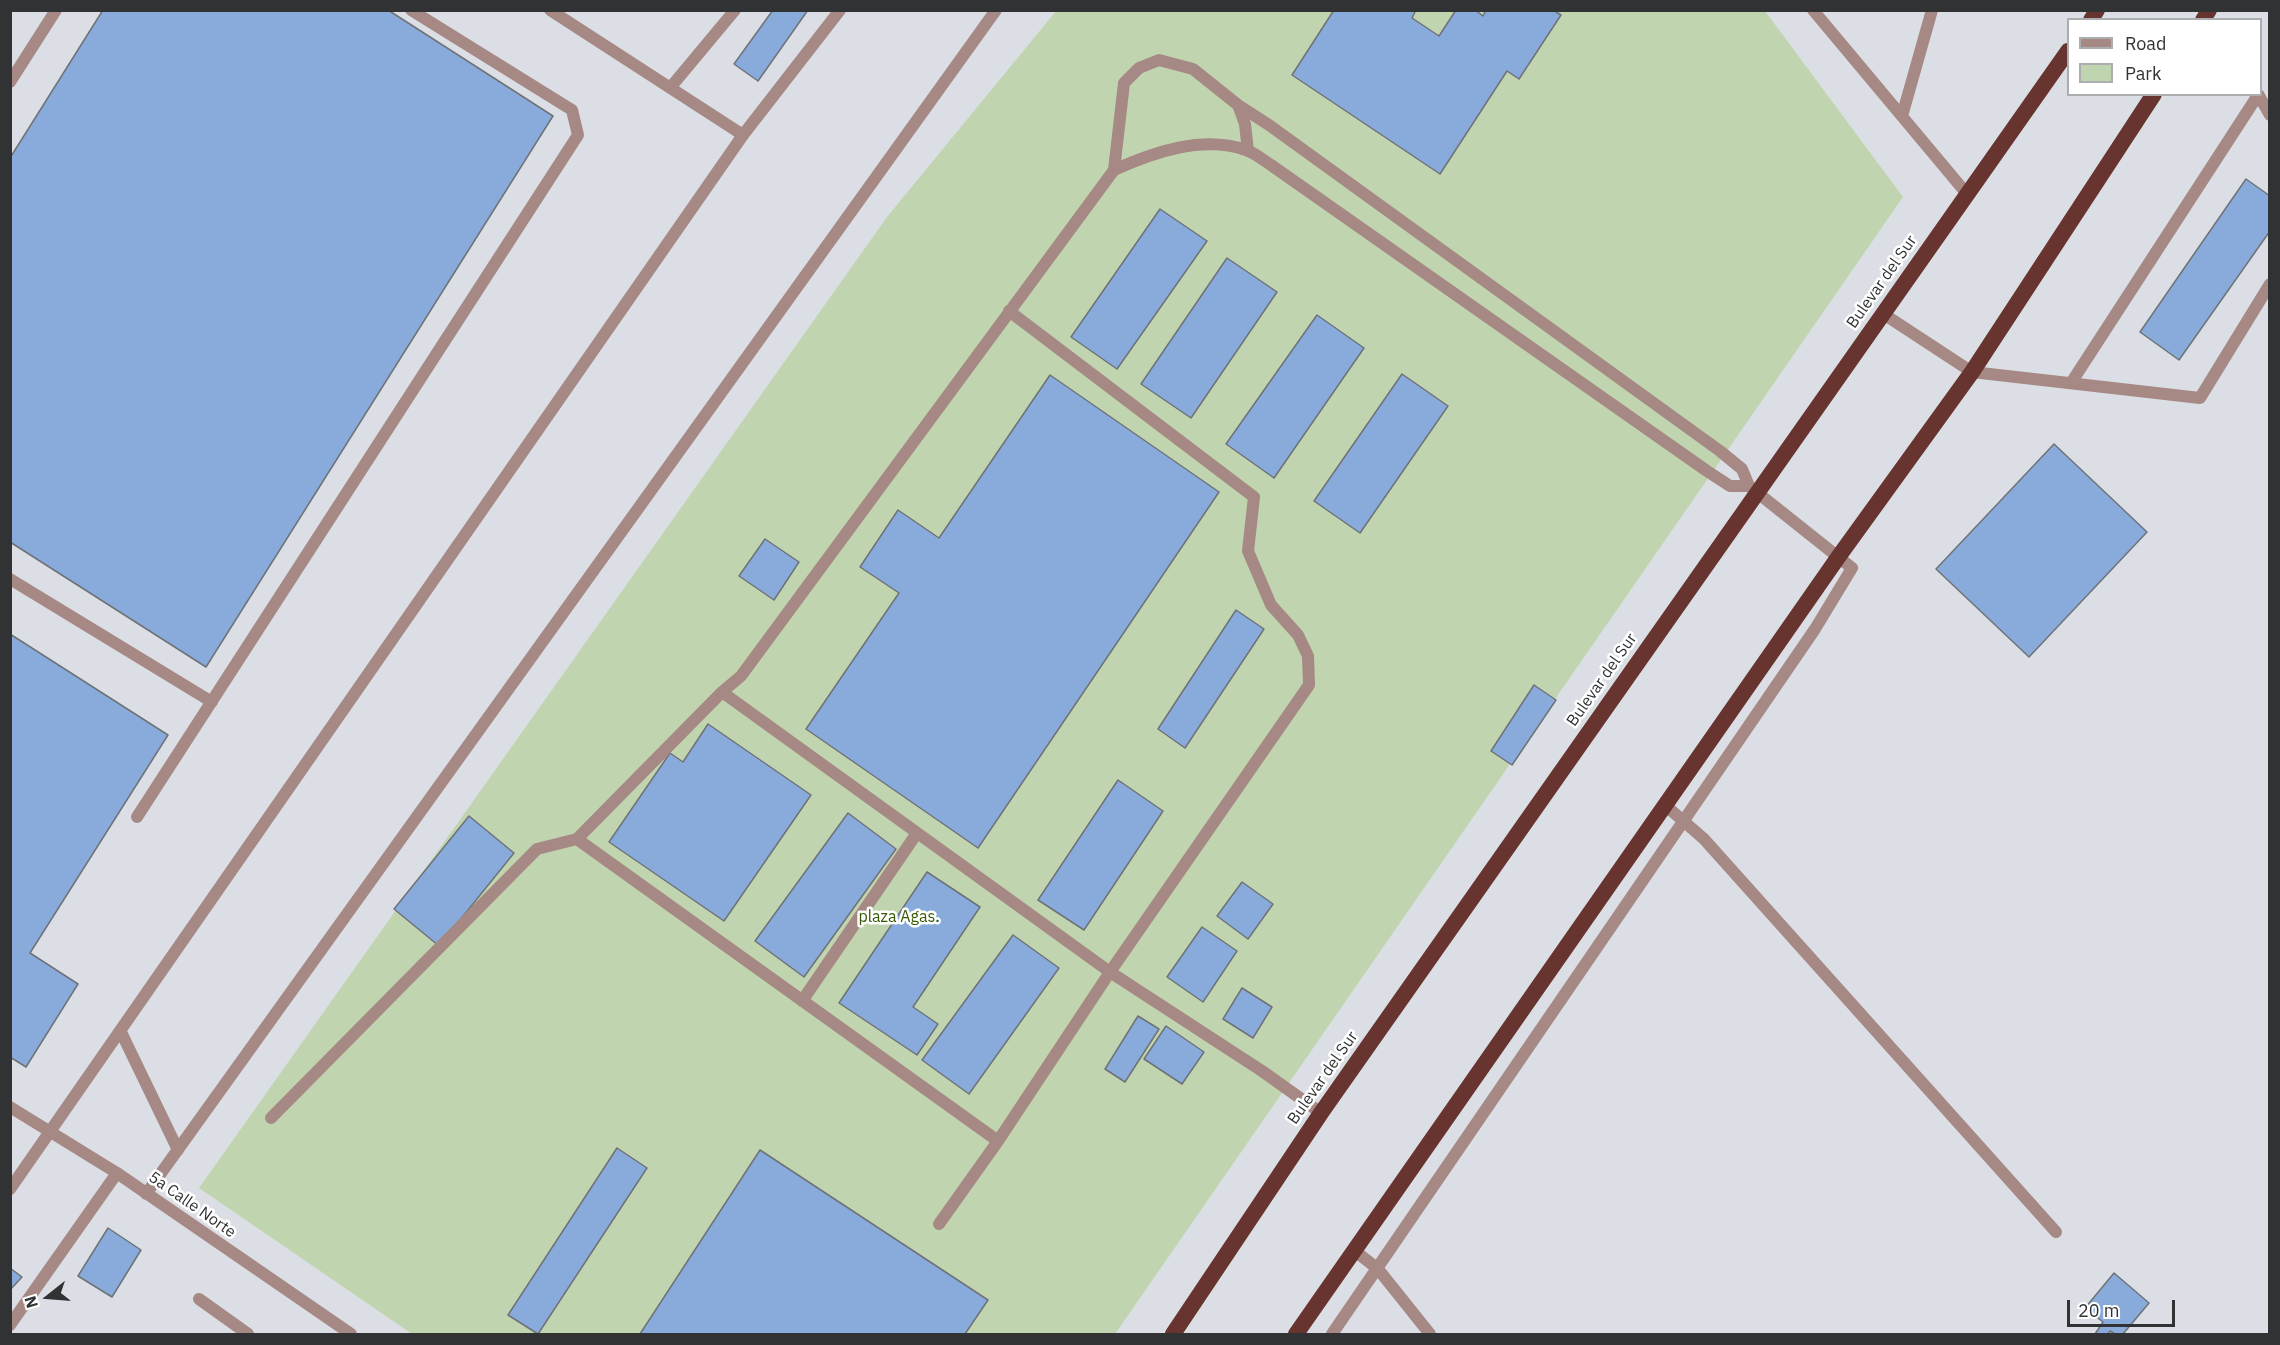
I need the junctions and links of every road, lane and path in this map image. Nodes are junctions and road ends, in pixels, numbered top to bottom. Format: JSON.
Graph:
{"nodes":[{"id":1,"x":56,"y":10,"type":"edge"},
{"id":2,"x":411,"y":10,"type":"edge"},
{"id":3,"x":550,"y":10,"type":"edge"},
{"id":4,"x":735,"y":10,"type":"edge"},
{"id":5,"x":840,"y":10,"type":"edge"},
{"id":6,"x":996,"y":10,"type":"edge"},
{"id":7,"x":1813,"y":10,"type":"edge"},
{"id":8,"x":1932,"y":10,"type":"edge"},
{"id":9,"x":2067,"y":52,"type":"edge"},
{"id":10,"x":10,"y":82,"type":"edge"},
{"id":11,"x":670,"y":88,"type":"junction"},
{"id":12,"x":2153,"y":96,"type":"edge"},
{"id":13,"x":2257,"y":96,"type":"edge"},
{"id":14,"x":2259,"y":96,"type":"edge"},
{"id":15,"x":1238,"y":105,"type":"junction"},
{"id":16,"x":2270,"y":115,"type":"edge"},
{"id":17,"x":1902,"y":116,"type":"junction"},
{"id":18,"x":743,"y":135,"type":"junction"},
{"id":19,"x":1248,"y":150,"type":"junction"},
{"id":20,"x":1114,"y":170,"type":"junction"},
{"id":21,"x":1967,"y":194,"type":"junction"},
{"id":22,"x":2270,"y":284,"type":"edge"},
{"id":23,"x":1009,"y":312,"type":"junction"},
{"id":24,"x":1882,"y":313,"type":"junction"},
{"id":25,"x":1972,"y":372,"type":"junction"},
{"id":26,"x":2071,"y":383,"type":"junction"},
{"id":27,"x":1753,"y":489,"type":"junction"},
{"id":28,"x":1839,"y":556,"type":"junction"},
{"id":29,"x":10,"y":579,"type":"edge"},
{"id":30,"x":722,"y":692,"type":"junction"},
{"id":31,"x":212,"y":702,"type":"junction"},
{"id":32,"x":1665,"y":806,"type":"junction"},
{"id":33,"x":137,"y":817,"type":"dead end"},
{"id":34,"x":1684,"y":820,"type":"junction"},
{"id":35,"x":917,"y":833,"type":"junction"},
{"id":36,"x":578,"y":839,"type":"junction"},
{"id":37,"x":1110,"y":972,"type":"junction"},
{"id":38,"x":802,"y":1001,"type":"junction"},
{"id":39,"x":121,"y":1032,"type":"junction"},
{"id":40,"x":10,"y":1107,"type":"edge"},
{"id":41,"x":1321,"y":1113,"type":"junction"},
{"id":42,"x":271,"y":1118,"type":"dead end"},
{"id":43,"x":52,"y":1131,"type":"junction"},
{"id":44,"x":998,"y":1141,"type":"junction"},
{"id":45,"x":178,"y":1150,"type":"junction"},
{"id":46,"x":117,"y":1173,"type":"junction"},
{"id":47,"x":10,"y":1189,"type":"edge"},
{"id":48,"x":146,"y":1194,"type":"junction"},
{"id":49,"x":939,"y":1224,"type":"dead end"},
{"id":50,"x":2056,"y":1232,"type":"dead end"},
{"id":51,"x":1355,"y":1251,"type":"junction"},
{"id":52,"x":1378,"y":1269,"type":"junction"},
{"id":53,"x":198,"y":1299,"type":"dead end"},
{"id":54,"x":10,"y":1325,"type":"edge"},
{"id":55,"x":248,"y":1335,"type":"edge"},
{"id":56,"x":351,"y":1335,"type":"edge"},
{"id":57,"x":1173,"y":1335,"type":"edge"},
{"id":58,"x":1296,"y":1335,"type":"edge"},
{"id":59,"x":1332,"y":1335,"type":"edge"},
{"id":60,"x":1430,"y":1335,"type":"edge"}],
"edges":[{"from":1,"to":10,"type":"street"},
{"from":2,"to":31,"type":"street"},
{"from":3,"to":11,"type":"street"},
{"from":4,"to":11,"type":"street"},
{"from":5,"to":18,"type":"street"},
{"from":6,"to":45,"type":"street"},
{"from":7,"to":17,"type":"street"},
{"from":8,"to":17,"type":"street"},
{"from":9,"to":21,"type":"highway","name":"Bulevar del Sur"},
{"from":11,"to":18,"type":"street"},
{"from":12,"to":25,"type":"highway"},
{"from":13,"to":26,"type":"street"},
{"from":14,"to":16,"type":"street"},
{"from":15,"to":19,"type":"street"},
{"from":15,"to":20,"type":"street"},
{"from":15,"to":27,"type":"street"},
{"from":17,"to":21,"type":"street"},
{"from":18,"to":39,"type":"street"},
{"from":19,"to":20,"type":"street"},
{"from":19,"to":27,"type":"street"},
{"from":20,"to":23,"type":"street"},
{"from":21,"to":24,"type":"highway","name":"Bulevar del Sur"},
{"from":22,"to":26,"type":"street"},
{"from":23,"to":30,"type":"street"},
{"from":23,"to":37,"type":"street"},
{"from":24,"to":25,"type":"street"},
{"from":24,"to":27,"type":"highway","name":"Bulevar del Sur"},
{"from":25,"to":26,"type":"street"},
{"from":25,"to":28,"type":"highway"},
{"from":27,"to":28,"type":"street"},
{"from":27,"to":41,"type":"highway","name":"Bulevar del Sur"},
{"from":28,"to":32,"type":"highway"},
{"from":28,"to":34,"type":"street"},
{"from":29,"to":31,"type":"street"},
{"from":30,"to":35,"type":"street"},
{"from":30,"to":36,"type":"street"},
{"from":31,"to":33,"type":"street"},
{"from":32,"to":34,"type":"street"},
{"from":32,"to":51,"type":"highway"},
{"from":34,"to":50,"type":"street"},
{"from":34,"to":52,"type":"street"},
{"from":35,"to":37,"type":"street"},
{"from":35,"to":38,"type":"street"},
{"from":36,"to":38,"type":"street"},
{"from":36,"to":42,"type":"street"},
{"from":37,"to":41,"type":"street"},
{"from":37,"to":44,"type":"street"},
{"from":38,"to":44,"type":"street"},
{"from":39,"to":43,"type":"street"},
{"from":39,"to":45,"type":"street"},
{"from":40,"to":43,"type":"street","name":"5a Calle Norte"},
{"from":41,"to":57,"type":"highway","name":"Bulevar del Sur"},
{"from":43,"to":46,"type":"street","name":"5a Calle Norte"},
{"from":43,"to":47,"type":"street"},
{"from":44,"to":49,"type":"street"},
{"from":45,"to":48,"type":"street"},
{"from":46,"to":48,"type":"street","name":"5a Calle Norte"},
{"from":46,"to":54,"type":"street"},
{"from":48,"to":56,"type":"street","name":"5a Calle Norte"},
{"from":51,"to":52,"type":"street"},
{"from":51,"to":58,"type":"highway"},
{"from":52,"to":59,"type":"street"},
{"from":52,"to":60,"type":"street"},
{"from":53,"to":55,"type":"street"}]}
